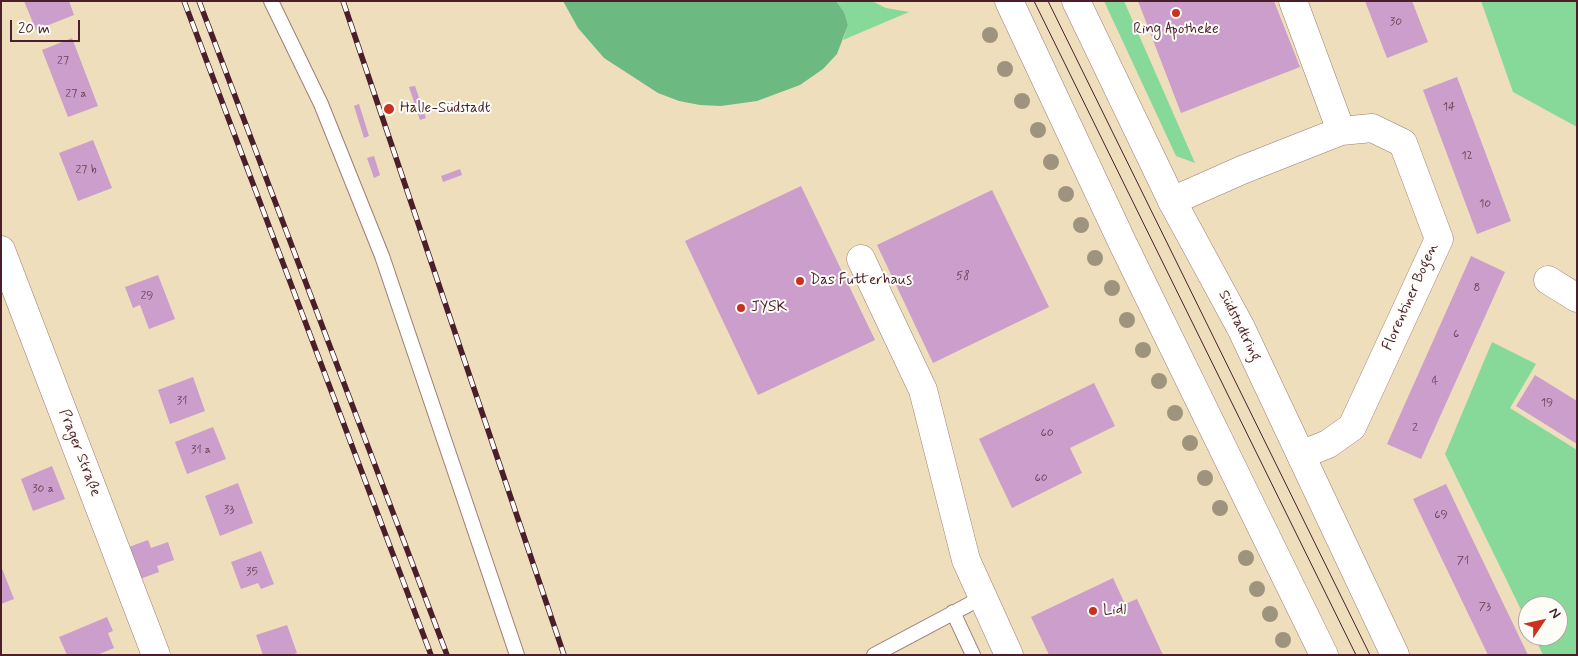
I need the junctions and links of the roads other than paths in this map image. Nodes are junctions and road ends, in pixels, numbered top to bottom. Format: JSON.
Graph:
{"nodes":[{"id":1,"x":271,"y":1,"type":"edge"},
{"id":2,"x":1009,"y":1,"type":"edge"},
{"id":3,"x":1076,"y":1,"type":"edge"},
{"id":4,"x":1293,"y":1,"type":"edge"},
{"id":5,"x":1341,"y":131,"type":"junction"},
{"id":6,"x":1172,"y":202,"type":"junction"},
{"id":7,"x":1,"y":250,"type":"edge"},
{"id":8,"x":861,"y":259,"type":"dead end"},
{"id":9,"x":1548,"y":280,"type":"dead end"},
{"id":10,"x":1577,"y":298,"type":"edge"},
{"id":11,"x":1301,"y":455,"type":"junction"},
{"id":12,"x":983,"y":596,"type":"junction"},
{"id":13,"x":954,"y":612,"type":"junction"},
{"id":14,"x":156,"y":655,"type":"edge"},
{"id":15,"x":517,"y":655,"type":"edge"},
{"id":16,"x":874,"y":655,"type":"edge"},
{"id":17,"x":972,"y":655,"type":"edge"},
{"id":18,"x":1009,"y":655,"type":"edge"},
{"id":19,"x":1324,"y":655,"type":"edge"},
{"id":20,"x":1395,"y":655,"type":"edge"}],
"edges":[{"from":1,"to":15,"type":"lane"},
{"from":2,"to":19,"type":"street"},
{"from":3,"to":6,"type":"street","name":"Südstadtring"},
{"from":4,"to":5,"type":"street"},
{"from":5,"to":6,"type":"street","name":"Florentiner Bogen"},
{"from":5,"to":11,"type":"street","name":"Florentiner Bogen"},
{"from":6,"to":11,"type":"street","name":"Südstadtring"},
{"from":7,"to":14,"type":"street","name":"Prager Straße"},
{"from":8,"to":12,"type":"street"},
{"from":9,"to":10,"type":"street"},
{"from":11,"to":20,"type":"street","name":"Südstadtring"},
{"from":12,"to":13,"type":"lane"},
{"from":12,"to":18,"type":"street"},
{"from":13,"to":16,"type":"lane"},
{"from":13,"to":17,"type":"lane"}]}
